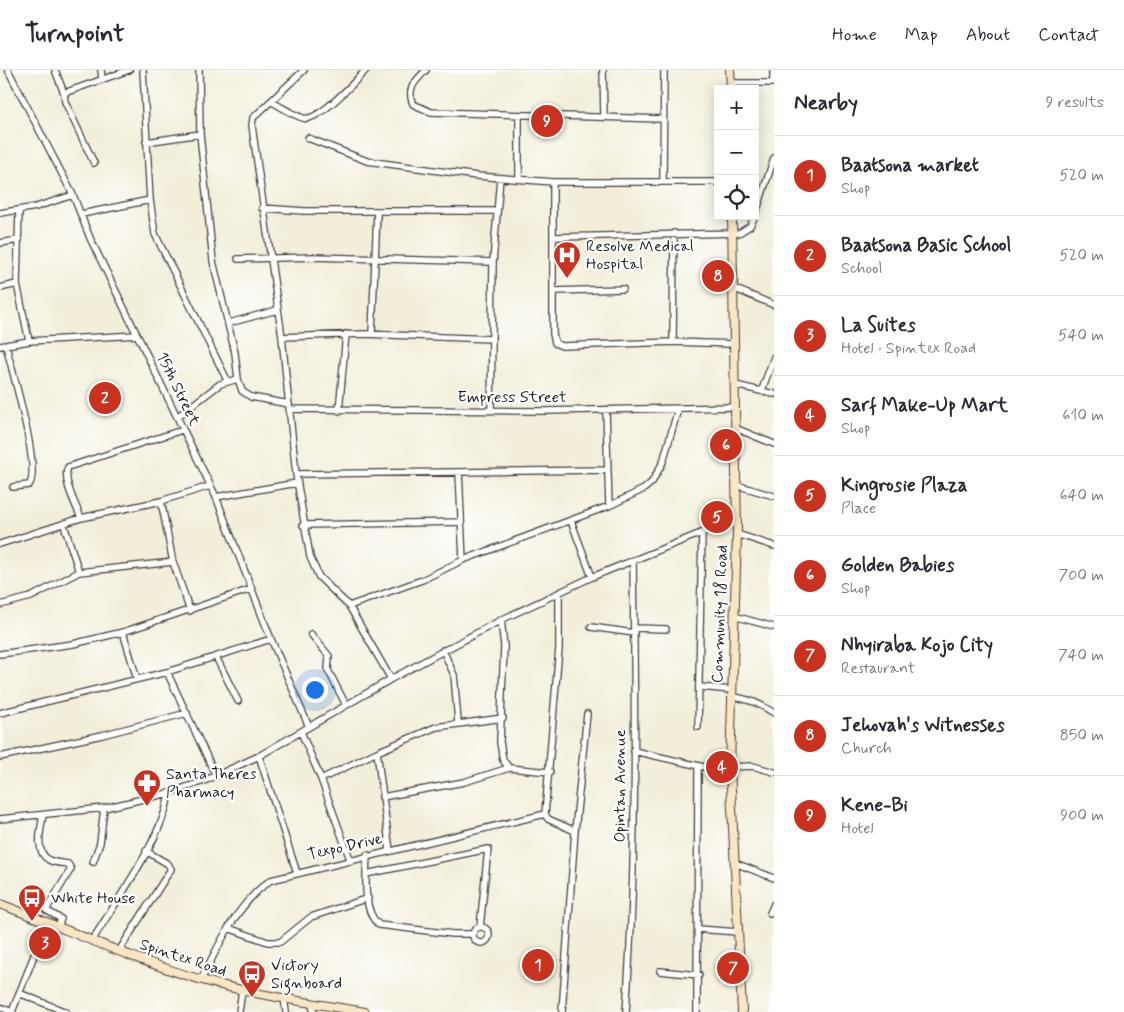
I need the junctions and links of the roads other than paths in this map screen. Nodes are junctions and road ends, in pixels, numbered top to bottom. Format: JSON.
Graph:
{"nodes":[{"id":1,"x":8,"y":70,"type":"edge"},
{"id":2,"x":55,"y":70,"type":"edge"},
{"id":3,"x":101,"y":70,"type":"edge"},
{"id":4,"x":129,"y":70,"type":"edge"},
{"id":5,"x":142,"y":70,"type":"edge"},
{"id":6,"x":199,"y":70,"type":"edge"},
{"id":7,"x":304,"y":70,"type":"edge"},
{"id":8,"x":366,"y":70,"type":"edge"},
{"id":9,"x":426,"y":70,"type":"edge"},
{"id":10,"x":603,"y":70,"type":"edge"},
{"id":11,"x":664,"y":70,"type":"edge"},
{"id":12,"x":730,"y":70,"type":"edge"},
{"id":13,"x":773,"y":70,"type":"edge"},
{"id":14,"x":102,"y":79,"type":"junction"},
{"id":15,"x":774,"y":83,"type":"edge"},
{"id":16,"x":731,"y":85,"type":"edge"},
{"id":17,"x":745,"y":85,"type":"edge"},
{"id":18,"x":64,"y":93,"type":"junction"},
{"id":19,"x":272,"y":102,"type":"junction"},
{"id":20,"x":519,"y":115,"type":"junction"},
{"id":21,"x":604,"y":116,"type":"junction"},
{"id":22,"x":663,"y":119,"type":"junction"},
{"id":23,"x":200,"y":134,"type":"junction"},
{"id":24,"x":308,"y":138,"type":"dead end"},
{"id":25,"x":146,"y":142,"type":"junction"},
{"id":26,"x":774,"y":158,"type":"edge"},
{"id":27,"x":94,"y":163,"type":"dead end"},
{"id":28,"x":500,"y":178,"type":"junction"},
{"id":29,"x":519,"y":179,"type":"junction"},
{"id":30,"x":663,"y":181,"type":"junction"},
{"id":31,"x":553,"y":182,"type":"junction"},
{"id":32,"x":714,"y":182,"type":"edge"},
{"id":33,"x":73,"y":195,"type":"junction"},
{"id":34,"x":150,"y":200,"type":"junction"},
{"id":35,"x":759,"y":204,"type":"edge"},
{"id":36,"x":262,"y":208,"type":"junction"},
{"id":37,"x":19,"y":210,"type":"junction"},
{"id":38,"x":496,"y":211,"type":"junction"},
{"id":39,"x":376,"y":212,"type":"junction"},
{"id":40,"x":0,"y":213,"type":"edge"},
{"id":41,"x":82,"y":214,"type":"junction"},
{"id":42,"x":732,"y":220,"type":"edge"},
{"id":43,"x":752,"y":220,"type":"edge"},
{"id":44,"x":674,"y":233,"type":"junction"},
{"id":45,"x":733,"y":233,"type":"junction"},
{"id":46,"x":554,"y":237,"type":"junction"},
{"id":47,"x":19,"y":240,"type":"junction"},
{"id":48,"x":0,"y":243,"type":"edge"},
{"id":49,"x":270,"y":258,"type":"junction"},
{"id":50,"x":238,"y":259,"type":"dead end"},
{"id":51,"x":374,"y":259,"type":"junction"},
{"id":52,"x":493,"y":262,"type":"junction"},
{"id":53,"x":17,"y":284,"type":"junction"},
{"id":54,"x":0,"y":288,"type":"edge"},
{"id":55,"x":733,"y":288,"type":"junction"},
{"id":56,"x":623,"y":289,"type":"dead end"},
{"id":57,"x":554,"y":291,"type":"junction"},
{"id":58,"x":774,"y":305,"type":"edge"},
{"id":59,"x":277,"y":310,"type":"junction"},
{"id":60,"x":229,"y":323,"type":"junction"},
{"id":61,"x":346,"y":334,"type":"junction"},
{"id":62,"x":372,"y":334,"type":"junction"},
{"id":63,"x":137,"y":335,"type":"junction"},
{"id":64,"x":282,"y":337,"type":"junction"},
{"id":65,"x":492,"y":339,"type":"junction"},
{"id":66,"x":29,"y":341,"type":"junction"},
{"id":67,"x":673,"y":342,"type":"junction"},
{"id":68,"x":734,"y":344,"type":"junction"},
{"id":69,"x":3,"y":345,"type":"edge"},
{"id":70,"x":774,"y":357,"type":"edge"},
{"id":71,"x":238,"y":379,"type":"junction"},
{"id":72,"x":227,"y":380,"type":"junction"},
{"id":73,"x":735,"y":385,"type":"junction"},
{"id":74,"x":762,"y":390,"type":"junction"},
{"id":75,"x":774,"y":394,"type":"edge"},
{"id":76,"x":289,"y":406,"type":"junction"},
{"id":77,"x":735,"y":407,"type":"junction"},
{"id":78,"x":678,"y":409,"type":"junction"},
{"id":79,"x":491,"y":410,"type":"junction"},
{"id":80,"x":339,"y":411,"type":"junction"},
{"id":81,"x":606,"y":411,"type":"junction"},
{"id":82,"x":177,"y":417,"type":"junction"},
{"id":83,"x":735,"y":428,"type":"junction"},
{"id":84,"x":182,"y":430,"type":"junction"},
{"id":85,"x":774,"y":444,"type":"edge"},
{"id":86,"x":607,"y":470,"type":"junction"},
{"id":87,"x":459,"y":472,"type":"junction"},
{"id":88,"x":296,"y":474,"type":"junction"},
{"id":89,"x":297,"y":483,"type":"junction"},
{"id":90,"x":736,"y":485,"type":"junction"},
{"id":91,"x":210,"y":486,"type":"junction"},
{"id":92,"x":13,"y":488,"type":"dead end"},
{"id":93,"x":774,"y":496,"type":"edge"},
{"id":94,"x":216,"y":497,"type":"junction"},
{"id":95,"x":161,"y":501,"type":"junction"},
{"id":96,"x":609,"y":506,"type":"junction"},
{"id":97,"x":81,"y":518,"type":"junction"},
{"id":98,"x":736,"y":519,"type":"junction"},
{"id":99,"x":571,"y":521,"type":"junction"},
{"id":100,"x":460,"y":522,"type":"junction"},
{"id":101,"x":64,"y":525,"type":"junction"},
{"id":102,"x":304,"y":525,"type":"junction"},
{"id":103,"x":702,"y":533,"type":"junction"},
{"id":104,"x":736,"y":534,"type":"junction"},
{"id":105,"x":0,"y":544,"type":"edge"},
{"id":106,"x":774,"y":546,"type":"edge"},
{"id":107,"x":463,"y":560,"type":"junction"},
{"id":108,"x":633,"y":560,"type":"junction"},
{"id":109,"x":173,"y":562,"type":"junction"},
{"id":110,"x":79,"y":572,"type":"junction"},
{"id":111,"x":592,"y":577,"type":"junction"},
{"id":112,"x":251,"y":589,"type":"junction"},
{"id":113,"x":559,"y":593,"type":"junction"},
{"id":114,"x":0,"y":605,"type":"edge"},
{"id":115,"x":349,"y":606,"type":"junction"},
{"id":116,"x":190,"y":611,"type":"junction"},
{"id":117,"x":734,"y":616,"type":"junction"},
{"id":118,"x":501,"y":620,"type":"junction"},
{"id":119,"x":591,"y":627,"type":"dead end"},
{"id":120,"x":774,"y":627,"type":"edge"},
{"id":121,"x":666,"y":629,"type":"dead end"},
{"id":122,"x":634,"y":630,"type":"junction"},
{"id":123,"x":123,"y":632,"type":"junction"},
{"id":124,"x":311,"y":634,"type":"dead end"},
{"id":125,"x":271,"y":639,"type":"junction"},
{"id":126,"x":443,"y":650,"type":"junction"},
{"id":127,"x":0,"y":654,"type":"edge"},
{"id":128,"x":216,"y":657,"type":"junction"},
{"id":129,"x":167,"y":672,"type":"junction"},
{"id":130,"x":137,"y":679,"type":"junction"},
{"id":131,"x":391,"y":679,"type":"junction"},
{"id":132,"x":700,"y":688,"type":"junction"},
{"id":133,"x":731,"y":694,"type":"junction"},
{"id":134,"x":238,"y":701,"type":"dead end"},
{"id":135,"x":346,"y":704,"type":"junction"},
{"id":136,"x":0,"y":713,"type":"edge"},
{"id":137,"x":187,"y":713,"type":"junction"},
{"id":138,"x":774,"y":713,"type":"edge"},
{"id":139,"x":587,"y":714,"type":"dead end"},
{"id":140,"x":503,"y":718,"type":"junction"},
{"id":141,"x":458,"y":722,"type":"junction"},
{"id":142,"x":309,"y":727,"type":"junction"},
{"id":143,"x":698,"y":727,"type":"dead end"},
{"id":144,"x":301,"y":732,"type":"junction"},
{"id":145,"x":634,"y":751,"type":"junction"},
{"id":146,"x":377,"y":752,"type":"junction"},
{"id":147,"x":259,"y":756,"type":"junction"},
{"id":148,"x":0,"y":757,"type":"edge"},
{"id":149,"x":698,"y":767,"type":"junction"},
{"id":150,"x":509,"y":768,"type":"junction"},
{"id":151,"x":730,"y":770,"type":"junction"},
{"id":152,"x":550,"y":772,"type":"junction"},
{"id":153,"x":774,"y":772,"type":"edge"},
{"id":154,"x":216,"y":776,"type":"junction"},
{"id":155,"x":321,"y":780,"type":"junction"},
{"id":156,"x":168,"y":793,"type":"junction"},
{"id":157,"x":382,"y":797,"type":"junction"},
{"id":158,"x":104,"y":808,"type":"junction"},
{"id":159,"x":545,"y":814,"type":"junction"},
{"id":160,"x":43,"y":815,"type":"junction"},
{"id":161,"x":0,"y":819,"type":"edge"},
{"id":162,"x":575,"y":831,"type":"junction"},
{"id":163,"x":146,"y":851,"type":"junction"},
{"id":164,"x":390,"y":851,"type":"junction"},
{"id":165,"x":367,"y":855,"type":"junction"},
{"id":166,"x":350,"y":859,"type":"junction"},
{"id":167,"x":93,"y":862,"type":"dead end"},
{"id":168,"x":735,"y":863,"type":"junction"},
{"id":169,"x":297,"y":873,"type":"junction"},
{"id":170,"x":366,"y":874,"type":"junction"},
{"id":171,"x":774,"y":878,"type":"edge"},
{"id":172,"x":368,"y":898,"type":"junction"},
{"id":173,"x":0,"y":904,"type":"edge"},
{"id":174,"x":774,"y":904,"type":"edge"},
{"id":175,"x":770,"y":913,"type":"dead end"},
{"id":176,"x":47,"y":922,"type":"junction"},
{"id":177,"x":58,"y":926,"type":"junction"},
{"id":178,"x":480,"y":927,"type":"junction"},
{"id":179,"x":228,"y":928,"type":"junction"},
{"id":180,"x":698,"y":929,"type":"junction"},
{"id":181,"x":738,"y":932,"type":"junction"},
{"id":182,"x":473,"y":934,"type":"junction"},
{"id":183,"x":92,"y":941,"type":"junction"},
{"id":184,"x":119,"y":951,"type":"junction"},
{"id":185,"x":660,"y":971,"type":"dead end"},
{"id":186,"x":699,"y":975,"type":"junction"},
{"id":187,"x":201,"y":980,"type":"junction"},
{"id":188,"x":242,"y":990,"type":"junction"},
{"id":189,"x":19,"y":993,"type":"junction"},
{"id":190,"x":284,"y":998,"type":"junction"},
{"id":191,"x":311,"y":1003,"type":"junction"},
{"id":192,"x":0,"y":1007,"type":"edge"},
{"id":193,"x":12,"y":1012,"type":"edge"},
{"id":194,"x":66,"y":1012,"type":"edge"},
{"id":195,"x":239,"y":1012,"type":"edge"},
{"id":196,"x":286,"y":1012,"type":"edge"},
{"id":197,"x":314,"y":1012,"type":"edge"},
{"id":198,"x":366,"y":1012,"type":"edge"},
{"id":199,"x":562,"y":1012,"type":"edge"},
{"id":200,"x":626,"y":1012,"type":"edge"},
{"id":201,"x":697,"y":1012,"type":"edge"},
{"id":202,"x":742,"y":1012,"type":"edge"}],
"edges":[{"from":1,"to":33,"type":"street","name":"15th Street"},
{"from":2,"to":18,"type":"street"},
{"from":3,"to":14,"type":"street"},
{"from":4,"to":14,"type":"street"},
{"from":5,"to":25,"type":"street"},
{"from":6,"to":23,"type":"street"},
{"from":7,"to":19,"type":"street"},
{"from":8,"to":19,"type":"street"},
{"from":9,"to":20,"type":"street"},
{"from":10,"to":21,"type":"street"},
{"from":11,"to":22,"type":"street"},
{"from":12,"to":16,"type":"main road"},
{"from":13,"to":15,"type":"street"},
{"from":14,"to":18,"type":"street"},
{"from":15,"to":17,"type":"street"},
{"from":18,"to":27,"type":"street"},
{"from":19,"to":36,"type":"street"},
{"from":20,"to":21,"type":"street"},
{"from":20,"to":29,"type":"street"},
{"from":21,"to":22,"type":"street"},
{"from":22,"to":30,"type":"street"},
{"from":23,"to":25,"type":"street"},
{"from":23,"to":60,"type":"street"},
{"from":24,"to":28,"type":"street"},
{"from":25,"to":34,"type":"street"},
{"from":26,"to":35,"type":"street"},
{"from":28,"to":29,"type":"street"},
{"from":28,"to":38,"type":"street"},
{"from":29,"to":31,"type":"street"},
{"from":30,"to":31,"type":"street"},
{"from":30,"to":32,"type":"street"},
{"from":31,"to":46,"type":"street"},
{"from":33,"to":37,"type":"street"},
{"from":33,"to":41,"type":"street","name":"15th Street"},
{"from":34,"to":41,"type":"street"},
{"from":34,"to":72,"type":"street"},
{"from":36,"to":39,"type":"street"},
{"from":36,"to":49,"type":"street"},
{"from":37,"to":40,"type":"street"},
{"from":37,"to":47,"type":"street"},
{"from":38,"to":39,"type":"street"},
{"from":38,"to":52,"type":"street"},
{"from":39,"to":51,"type":"street"},
{"from":41,"to":63,"type":"street","name":"15th Street"},
{"from":42,"to":45,"type":"main road","name":"Community 18 Road"},
{"from":43,"to":45,"type":"street"},
{"from":44,"to":45,"type":"street"},
{"from":44,"to":46,"type":"street"},
{"from":44,"to":67,"type":"street"},
{"from":45,"to":55,"type":"main road","name":"Community 18 Road"},
{"from":46,"to":57,"type":"street"},
{"from":47,"to":48,"type":"street"},
{"from":47,"to":53,"type":"street"},
{"from":49,"to":50,"type":"street"},
{"from":49,"to":51,"type":"street"},
{"from":49,"to":59,"type":"street"},
{"from":51,"to":52,"type":"street"},
{"from":51,"to":62,"type":"street"},
{"from":52,"to":65,"type":"street"},
{"from":53,"to":54,"type":"street"},
{"from":53,"to":66,"type":"street"},
{"from":55,"to":58,"type":"street"},
{"from":55,"to":68,"type":"main road","name":"Community 18 Road"},
{"from":56,"to":57,"type":"street"},
{"from":57,"to":67,"type":"street"},
{"from":59,"to":60,"type":"street"},
{"from":59,"to":64,"type":"street"},
{"from":60,"to":71,"type":"street"},
{"from":61,"to":62,"type":"street"},
{"from":61,"to":64,"type":"street"},
{"from":61,"to":80,"type":"street"},
{"from":62,"to":65,"type":"street"},
{"from":63,"to":66,"type":"street"},
{"from":63,"to":82,"type":"street","name":"15th Street"},
{"from":64,"to":76,"type":"street"},
{"from":65,"to":79,"type":"street"},
{"from":66,"to":69,"type":"street"},
{"from":67,"to":68,"type":"street"},
{"from":68,"to":73,"type":"main road","name":"Community 18 Road"},
{"from":69,"to":92,"type":"street"},
{"from":70,"to":74,"type":"street"},
{"from":71,"to":72,"type":"street"},
{"from":71,"to":76,"type":"street","name":"Empress Street"},
{"from":72,"to":82,"type":"street"},
{"from":73,"to":74,"type":"street"},
{"from":73,"to":77,"type":"main road","name":"Community 18 Road"},
{"from":74,"to":75,"type":"street"},
{"from":76,"to":80,"type":"street","name":"Empress Street"},
{"from":76,"to":88,"type":"street"},
{"from":77,"to":78,"type":"street","name":"Empress Street"},
{"from":77,"to":83,"type":"main road","name":"Community 18 Road"},
{"from":78,"to":81,"type":"street","name":"Empress Street"},
{"from":78,"to":96,"type":"street"},
{"from":79,"to":80,"type":"street","name":"Empress Street"},
{"from":79,"to":81,"type":"street","name":"Empress Street"},
{"from":81,"to":86,"type":"street"},
{"from":82,"to":84,"type":"street","name":"15th Street"},
{"from":83,"to":85,"type":"street"},
{"from":83,"to":90,"type":"main road","name":"Community 18 Road"},
{"from":84,"to":91,"type":"street","name":"15th Street"},
{"from":84,"to":97,"type":"street"},
{"from":86,"to":87,"type":"street"},
{"from":86,"to":96,"type":"street"},
{"from":87,"to":88,"type":"street"},
{"from":87,"to":100,"type":"street"},
{"from":88,"to":89,"type":"street"},
{"from":89,"to":94,"type":"street"},
{"from":89,"to":102,"type":"street"},
{"from":90,"to":93,"type":"street"},
{"from":90,"to":98,"type":"main road","name":"Community 18 Road"},
{"from":91,"to":94,"type":"street","name":"15th Street"},
{"from":91,"to":95,"type":"street"},
{"from":94,"to":112,"type":"street","name":"15th Street"},
{"from":95,"to":97,"type":"street"},
{"from":95,"to":109,"type":"street"},
{"from":96,"to":99,"type":"street"},
{"from":97,"to":101,"type":"street"},
{"from":98,"to":103,"type":"street"},
{"from":98,"to":104,"type":"main road","name":"Community 18 Road"},
{"from":99,"to":107,"type":"street"},
{"from":99,"to":111,"type":"street"},
{"from":100,"to":102,"type":"street"},
{"from":100,"to":107,"type":"street"},
{"from":101,"to":105,"type":"street"},
{"from":101,"to":110,"type":"street"},
{"from":102,"to":115,"type":"street"},
{"from":103,"to":108,"type":"street"},
{"from":103,"to":132,"type":"street"},
{"from":104,"to":106,"type":"street"},
{"from":104,"to":117,"type":"main road","name":"Community 18 Road"},
{"from":107,"to":115,"type":"street"},
{"from":108,"to":111,"type":"street"},
{"from":108,"to":122,"type":"street","name":"Opintan Avenue"},
{"from":109,"to":110,"type":"street"},
{"from":109,"to":116,"type":"street"},
{"from":110,"to":114,"type":"street"},
{"from":111,"to":113,"type":"street"},
{"from":112,"to":116,"type":"street"},
{"from":112,"to":125,"type":"street","name":"15th Street"},
{"from":113,"to":118,"type":"street"},
{"from":113,"to":152,"type":"street"},
{"from":115,"to":131,"type":"street"},
{"from":116,"to":123,"type":"street"},
{"from":117,"to":120,"type":"street"},
{"from":117,"to":133,"type":"main road","name":"Community 18 Road"},
{"from":118,"to":126,"type":"street"},
{"from":118,"to":140,"type":"street"},
{"from":119,"to":122,"type":"street"},
{"from":121,"to":122,"type":"street"},
{"from":122,"to":145,"type":"street","name":"Opintan Avenue"},
{"from":123,"to":127,"type":"street"},
{"from":123,"to":130,"type":"street"},
{"from":124,"to":135,"type":"street"},
{"from":125,"to":128,"type":"street"},
{"from":125,"to":142,"type":"street","name":"15th Street"},
{"from":126,"to":131,"type":"street"},
{"from":126,"to":141,"type":"street"},
{"from":128,"to":129,"type":"street"},
{"from":128,"to":134,"type":"street"},
{"from":129,"to":130,"type":"street"},
{"from":129,"to":137,"type":"street"},
{"from":130,"to":136,"type":"street"},
{"from":131,"to":135,"type":"street"},
{"from":132,"to":133,"type":"street"},
{"from":132,"to":143,"type":"street"},
{"from":133,"to":138,"type":"street"},
{"from":133,"to":151,"type":"main road","name":"Community 18 Road"},
{"from":135,"to":142,"type":"street"},
{"from":137,"to":148,"type":"street"},
{"from":137,"to":154,"type":"street"},
{"from":139,"to":162,"type":"street"},
{"from":140,"to":141,"type":"street"},
{"from":140,"to":150,"type":"street"},
{"from":141,"to":146,"type":"street"},
{"from":142,"to":144,"type":"street"},
{"from":144,"to":147,"type":"street"},
{"from":144,"to":155,"type":"street"},
{"from":145,"to":149,"type":"street"},
{"from":145,"to":200,"type":"street","name":"Opintan Avenue"},
{"from":146,"to":155,"type":"street"},
{"from":146,"to":157,"type":"street"},
{"from":147,"to":154,"type":"street"},
{"from":147,"to":169,"type":"street"},
{"from":149,"to":151,"type":"street"},
{"from":149,"to":180,"type":"street"},
{"from":150,"to":152,"type":"street"},
{"from":150,"to":157,"type":"street"},
{"from":151,"to":153,"type":"street"},
{"from":151,"to":168,"type":"main road","name":"Community 18 Road"},
{"from":152,"to":159,"type":"street"},
{"from":154,"to":156,"type":"street"},
{"from":155,"to":166,"type":"street"},
{"from":156,"to":158,"type":"street"},
{"from":156,"to":163,"type":"street"},
{"from":157,"to":164,"type":"street"},
{"from":158,"to":160,"type":"street"},
{"from":158,"to":167,"type":"street"},
{"from":159,"to":162,"type":"street"},
{"from":159,"to":164,"type":"street","name":"Texpo Drive"},
{"from":160,"to":161,"type":"street"},
{"from":160,"to":177,"type":"street"},
{"from":162,"to":199,"type":"street"},
{"from":163,"to":183,"type":"street"},
{"from":163,"to":184,"type":"street"},
{"from":164,"to":165,"type":"street","name":"Texpo Drive"},
{"from":165,"to":166,"type":"street","name":"Texpo Drive"},
{"from":165,"to":170,"type":"street"},
{"from":166,"to":169,"type":"street","name":"Texpo Drive"},
{"from":168,"to":171,"type":"street"},
{"from":168,"to":181,"type":"main road","name":"Community 18 Road"},
{"from":169,"to":179,"type":"street","name":"Texpo Drive"},
{"from":170,"to":172,"type":"street"},
{"from":170,"to":178,"type":"street"},
{"from":172,"to":179,"type":"street"},
{"from":172,"to":182,"type":"street"},
{"from":173,"to":176,"type":"main road","name":"Spintex Road"},
{"from":174,"to":175,"type":"street"},
{"from":176,"to":177,"type":"main road","name":"Spintex Road"},
{"from":176,"to":189,"type":"street"},
{"from":177,"to":183,"type":"main road","name":"Spintex Road"},
{"from":178,"to":182,"type":"street"},
{"from":178,"to":182,"type":"street"},
{"from":179,"to":187,"type":"street","name":"Texpo Drive"},
{"from":180,"to":181,"type":"street"},
{"from":180,"to":186,"type":"street"},
{"from":181,"to":202,"type":"main road","name":"Community 18 Road"},
{"from":183,"to":184,"type":"main road","name":"Spintex Road"},
{"from":184,"to":187,"type":"main road","name":"Spintex Road"},
{"from":185,"to":186,"type":"street"},
{"from":186,"to":201,"type":"street"},
{"from":187,"to":188,"type":"main road","name":"Spintex Road"},
{"from":188,"to":190,"type":"main road","name":"Spintex Road"},
{"from":188,"to":195,"type":"street"},
{"from":189,"to":193,"type":"street"},
{"from":189,"to":194,"type":"street"},
{"from":190,"to":191,"type":"main road","name":"Spintex Road"},
{"from":190,"to":196,"type":"street"},
{"from":191,"to":197,"type":"street"},
{"from":191,"to":198,"type":"main road","name":"Spintex Road"},
{"from":192,"to":193,"type":"street"}]}
